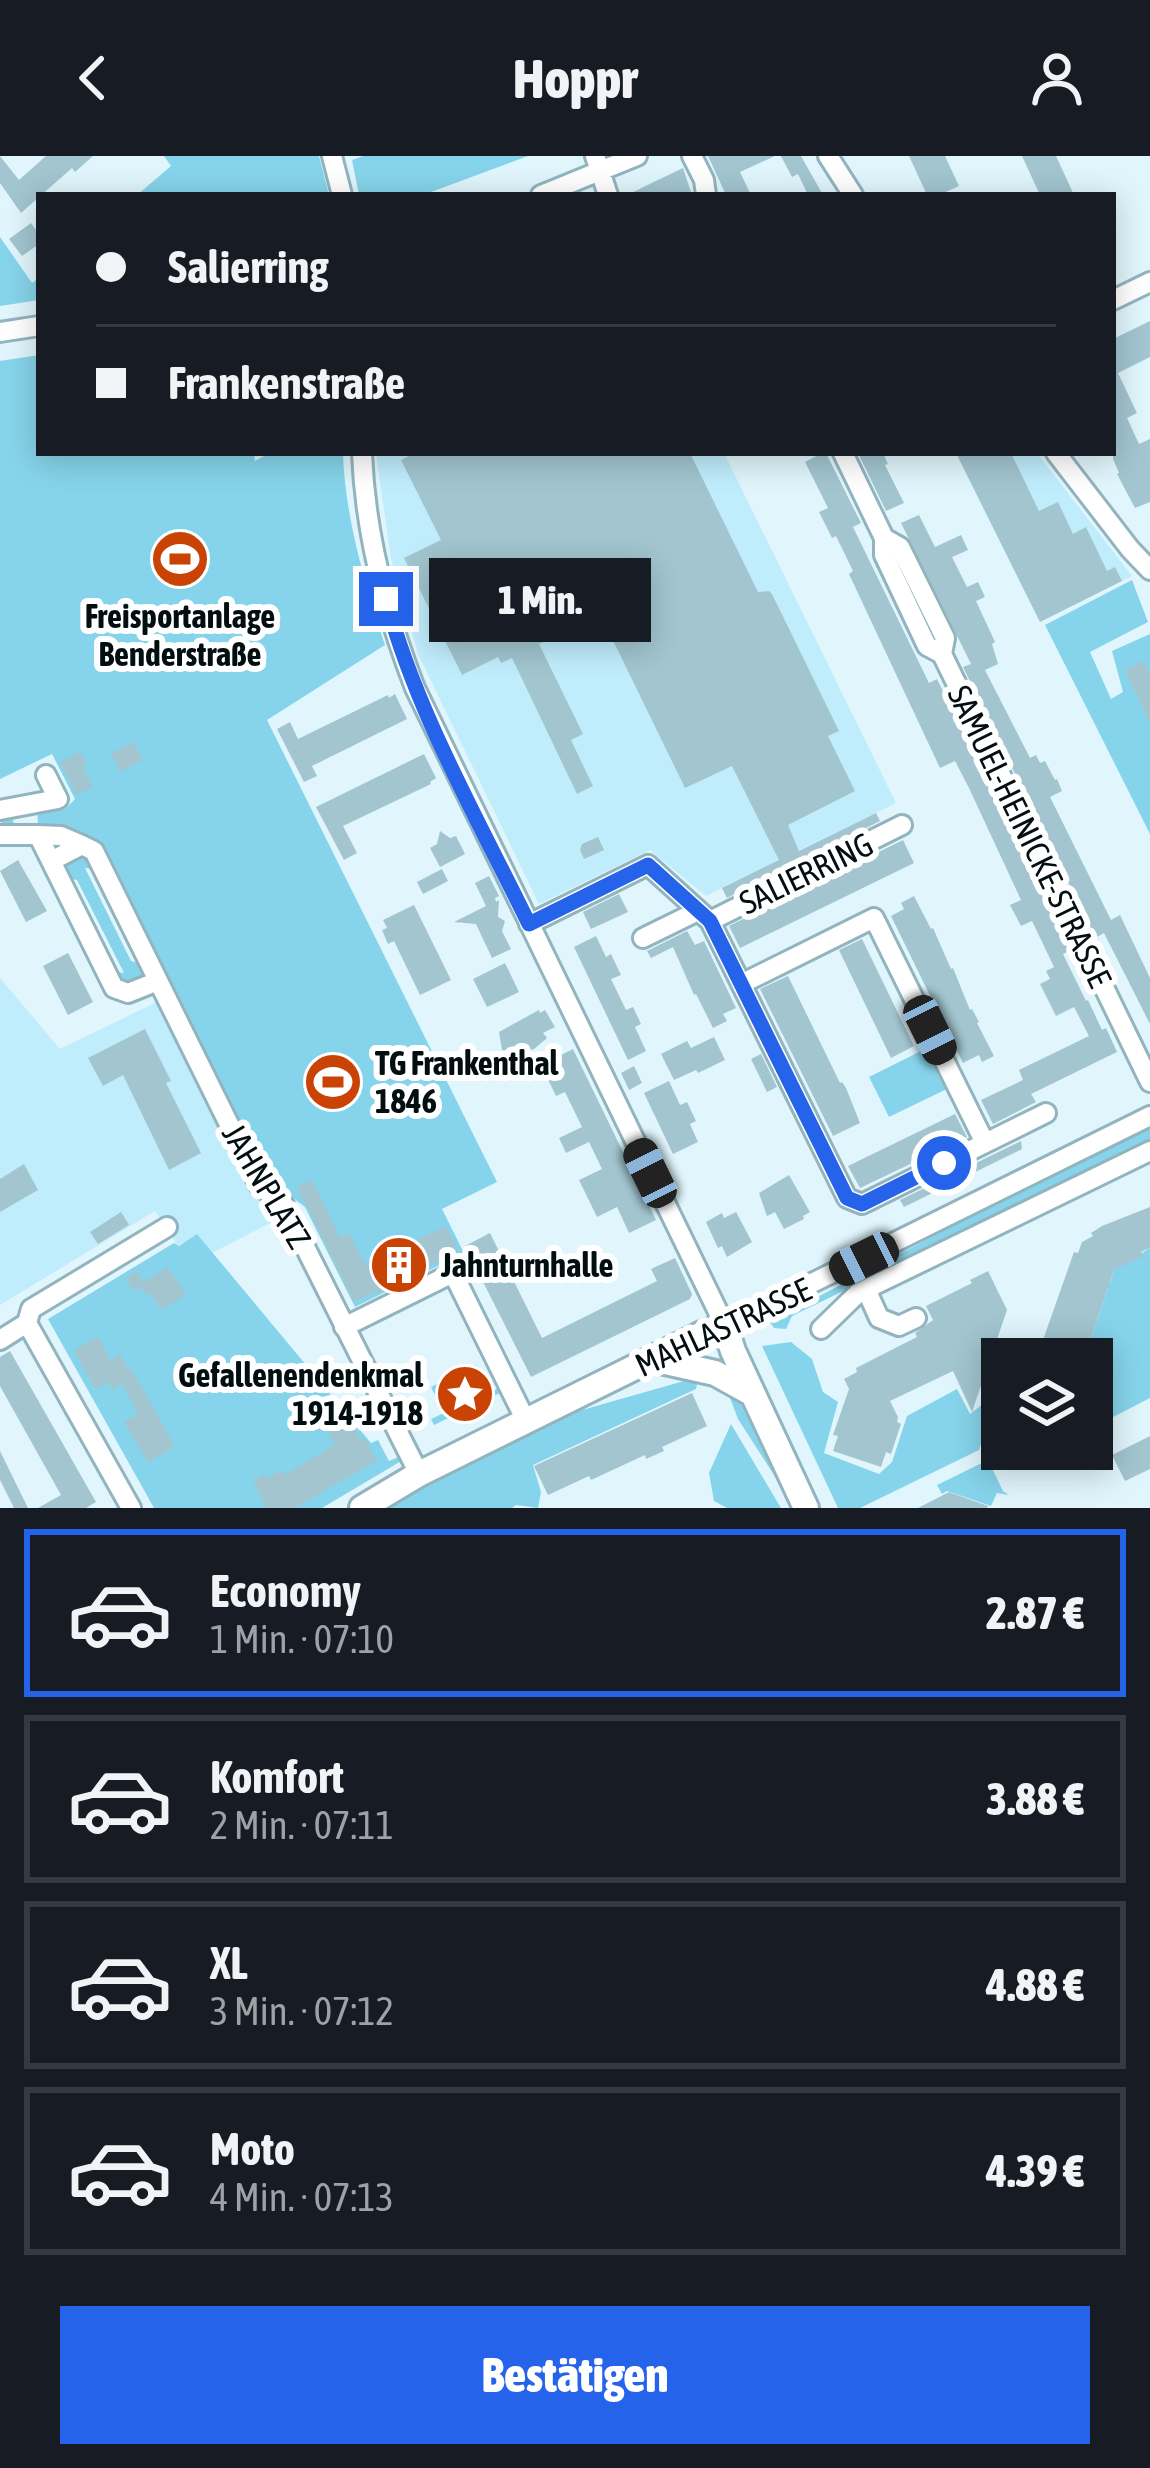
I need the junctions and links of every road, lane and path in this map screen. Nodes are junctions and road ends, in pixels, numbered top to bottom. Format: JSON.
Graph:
{"nodes":[{"id":1,"x":332,"y":156,"type":"edge"},
{"id":2,"x":638,"y":156,"type":"edge"},
{"id":3,"x":692,"y":156,"type":"edge"},
{"id":4,"x":828,"y":156,"type":"edge"},
{"id":5,"x":597,"y":164,"type":"edge"},
{"id":6,"x":341,"y":192,"type":"edge"},
{"id":7,"x":546,"y":192,"type":"edge"},
{"id":8,"x":706,"y":192,"type":"edge"},
{"id":9,"x":851,"y":192,"type":"edge"},
{"id":10,"x":1150,"y":282,"type":"edge"},
{"id":11,"x":1116,"y":298,"type":"edge"},
{"id":12,"x":36,"y":326,"type":"edge"},
{"id":13,"x":0,"y":332,"type":"edge"},
{"id":14,"x":362,"y":456,"type":"edge"},
{"id":15,"x":844,"y":456,"type":"edge"},
{"id":16,"x":1058,"y":456,"type":"edge"},
{"id":17,"x":1150,"y":570,"type":"edge"},
{"id":18,"x":46,"y":775,"type":"dead end"},
{"id":19,"x":0,"y":810,"type":"edge"},
{"id":20,"x":902,"y":825,"type":"dead end"},
{"id":21,"x":0,"y":835,"type":"edge"},
{"id":22,"x":38,"y":835,"type":"junction"},
{"id":23,"x":82,"y":845,"type":"junction"},
{"id":24,"x":51,"y":861,"type":"junction"},
{"id":25,"x":704,"y":916,"type":"junction"},
{"id":26,"x":529,"y":924,"type":"junction"},
{"id":27,"x":643,"y":938,"type":"dead end"},
{"id":28,"x":158,"y":980,"type":"junction"},
{"id":29,"x":741,"y":984,"type":"junction"},
{"id":30,"x":1150,"y":1082,"type":"edge"},
{"id":31,"x":1046,"y":1113,"type":"dead end"},
{"id":32,"x":1150,"y":1116,"type":"edge"},
{"id":33,"x":985,"y":1143,"type":"junction"},
{"id":34,"x":1150,"y":1151,"type":"edge"},
{"id":35,"x":166,"y":1227,"type":"dead end"},
{"id":36,"x":866,"y":1288,"type":"junction"},
{"id":37,"x":916,"y":1318,"type":"dead end"},
{"id":38,"x":28,"y":1323,"type":"junction"},
{"id":39,"x":725,"y":1326,"type":"junction"},
{"id":40,"x":344,"y":1327,"type":"junction"},
{"id":41,"x":820,"y":1329,"type":"dead end"},
{"id":42,"x":0,"y":1340,"type":"edge"},
{"id":43,"x":652,"y":1359,"type":"junction"},
{"id":44,"x":752,"y":1393,"type":"junction"},
{"id":45,"x":526,"y":1421,"type":"junction"},
{"id":46,"x":419,"y":1474,"type":"junction"},
{"id":47,"x":131,"y":1508,"type":"edge"},
{"id":48,"x":362,"y":1508,"type":"edge"},
{"id":49,"x":806,"y":1508,"type":"edge"}],
"edges":[{"from":1,"to":6,"type":"street"},
{"from":2,"to":5,"type":"street"},
{"from":3,"to":8,"type":"street"},
{"from":4,"to":9,"type":"street"},
{"from":5,"to":7,"type":"street"},
{"from":10,"to":11,"type":"street"},
{"from":12,"to":13,"type":"street"},
{"from":14,"to":26,"type":"street"},
{"from":15,"to":30,"type":"street","name":"SAMUEL-HEINICKE-STRASSE"},
{"from":16,"to":17,"type":"street"},
{"from":18,"to":19,"type":"street"},
{"from":20,"to":25,"type":"street","name":"SALIERRING"},
{"from":21,"to":22,"type":"street"},
{"from":22,"to":23,"type":"street"},
{"from":22,"to":24,"type":"street"},
{"from":23,"to":24,"type":"street"},
{"from":23,"to":28,"type":"street","name":"JAHNPLATZ"},
{"from":24,"to":28,"type":"street"},
{"from":25,"to":26,"type":"street","name":"SALIERRING"},
{"from":25,"to":27,"type":"street","name":"SALIERRING"},
{"from":25,"to":29,"type":"street","name":"SALIERRING"},
{"from":26,"to":39,"type":"street"},
{"from":28,"to":40,"type":"street","name":"JAHNPLATZ"},
{"from":29,"to":33,"type":"street","name":"SALIERRING"},
{"from":29,"to":33,"type":"street"},
{"from":31,"to":33,"type":"street","name":"SALIERRING"},
{"from":32,"to":39,"type":"street","name":"MAHLASTRASSE"},
{"from":34,"to":36,"type":"street"},
{"from":35,"to":38,"type":"street"},
{"from":36,"to":37,"type":"street"},
{"from":36,"to":41,"type":"street"},
{"from":38,"to":42,"type":"street"},
{"from":38,"to":47,"type":"street"},
{"from":39,"to":43,"type":"main road","name":"MAHLASTRASSE"},
{"from":39,"to":44,"type":"main road"},
{"from":40,"to":45,"type":"street"},
{"from":40,"to":46,"type":"street","name":"JAHNPLATZ"},
{"from":43,"to":44,"type":"main road"},
{"from":43,"to":45,"type":"main road","name":"MAHLASTRASSE"},
{"from":44,"to":49,"type":"main road"},
{"from":45,"to":46,"type":"main road","name":"MAHLASTRASSE"},
{"from":46,"to":48,"type":"main road","name":"MAHLASTRASSE"}]}
